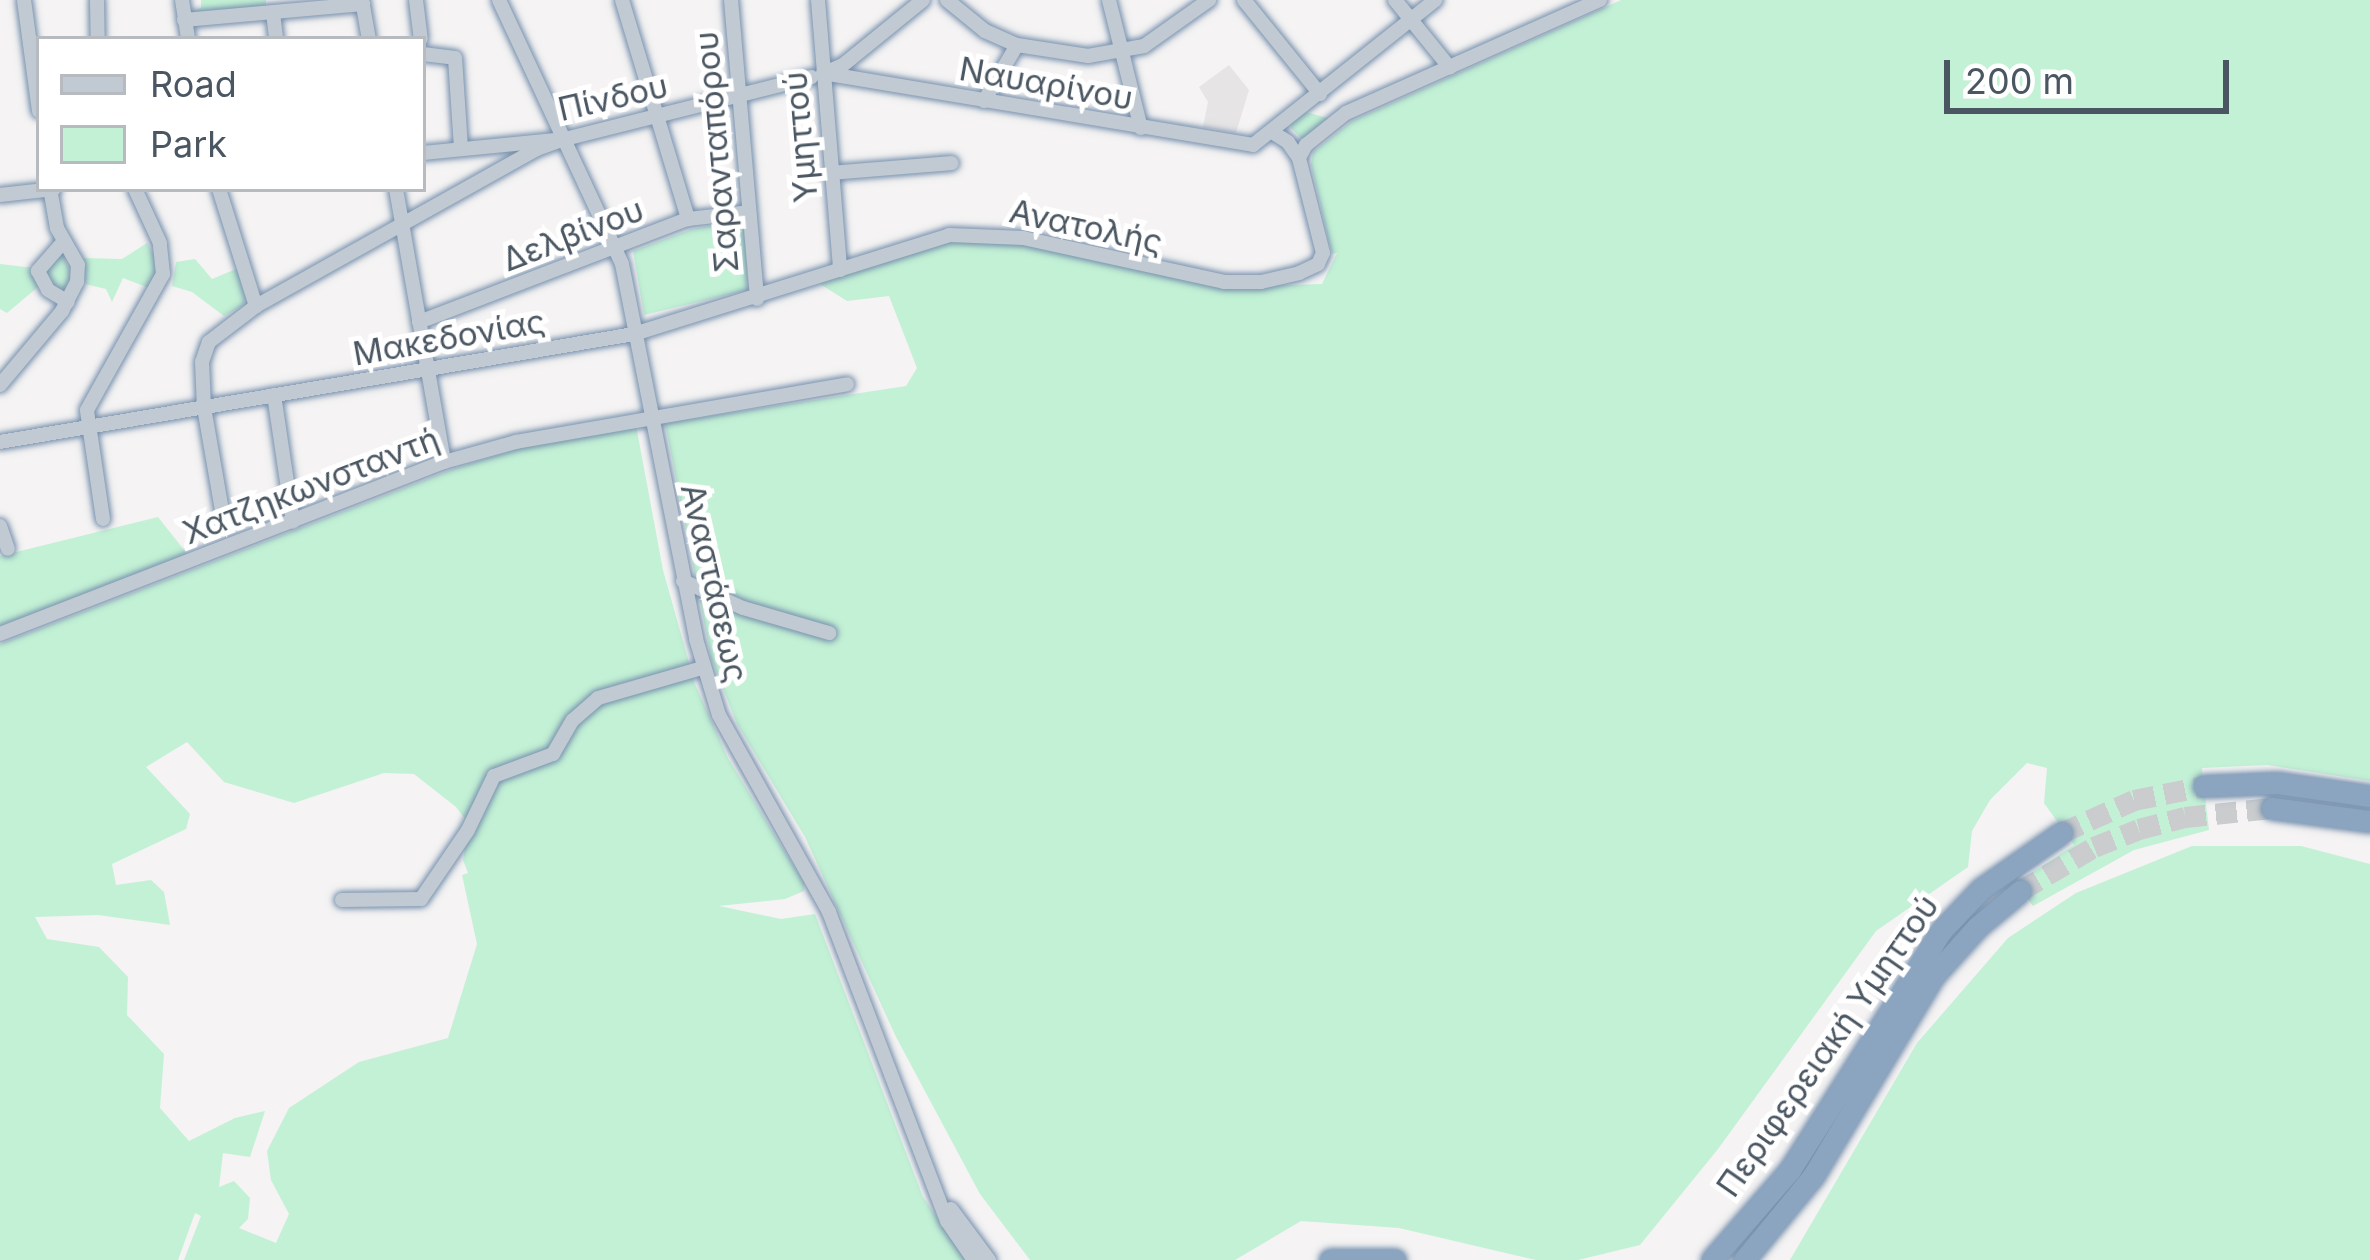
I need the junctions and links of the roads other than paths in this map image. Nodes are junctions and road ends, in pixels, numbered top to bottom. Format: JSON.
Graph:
{"nodes":[{"id":1,"x":24,"y":0,"type":"edge"},
{"id":2,"x":98,"y":0,"type":"edge"},
{"id":3,"x":182,"y":0,"type":"edge"},
{"id":4,"x":416,"y":0,"type":"edge"},
{"id":5,"x":499,"y":0,"type":"edge"},
{"id":6,"x":622,"y":0,"type":"edge"},
{"id":7,"x":731,"y":0,"type":"edge"},
{"id":8,"x":818,"y":0,"type":"edge"},
{"id":9,"x":923,"y":0,"type":"edge"},
{"id":10,"x":947,"y":0,"type":"edge"},
{"id":11,"x":1109,"y":0,"type":"edge"},
{"id":12,"x":1209,"y":0,"type":"edge"},
{"id":13,"x":1244,"y":0,"type":"edge"},
{"id":14,"x":1395,"y":0,"type":"edge"},
{"id":15,"x":1436,"y":0,"type":"edge"},
{"id":16,"x":1600,"y":0,"type":"edge"},
{"id":17,"x":362,"y":2,"type":"edge"},
{"id":18,"x":1568,"y":6,"type":"edge"},
{"id":19,"x":273,"y":13,"type":"junction"},
{"id":20,"x":184,"y":20,"type":"junction"},
{"id":21,"x":1412,"y":21,"type":"junction"},
{"id":22,"x":98,"y":36,"type":"edge"},
{"id":23,"x":187,"y":36,"type":"edge"},
{"id":24,"x":276,"y":36,"type":"edge"},
{"id":25,"x":368,"y":36,"type":"edge"},
{"id":26,"x":421,"y":36,"type":"edge"},
{"id":27,"x":1017,"y":45,"type":"junction"},
{"id":28,"x":1122,"y":52,"type":"junction"},
{"id":29,"x":426,"y":54,"type":"edge"},
{"id":30,"x":1450,"y":68,"type":"junction"},
{"id":31,"x":817,"y":75,"type":"junction"},
{"id":32,"x":36,"y":88,"type":"edge"},
{"id":33,"x":739,"y":96,"type":"junction"},
{"id":34,"x":984,"y":101,"type":"junction"},
{"id":35,"x":1312,"y":101,"type":"junction"},
{"id":36,"x":1342,"y":115,"type":"junction"},
{"id":37,"x":657,"y":116,"type":"junction"},
{"id":38,"x":1289,"y":119,"type":"junction"},
{"id":39,"x":1141,"y":128,"type":"junction"},
{"id":40,"x":1265,"y":137,"type":"junction"},
{"id":41,"x":565,"y":139,"type":"junction"},
{"id":42,"x":461,"y":149,"type":"junction"},
{"id":43,"x":1303,"y":152,"type":"junction"},
{"id":44,"x":426,"y":153,"type":"edge"},
{"id":45,"x":952,"y":164,"type":"dead end"},
{"id":46,"x":831,"y":172,"type":"junction"},
{"id":47,"x":36,"y":191,"type":"edge"},
{"id":48,"x":54,"y":192,"type":"edge"},
{"id":49,"x":136,"y":192,"type":"edge"},
{"id":50,"x":220,"y":192,"type":"edge"},
{"id":51,"x":397,"y":192,"type":"edge"},
{"id":52,"x":0,"y":195,"type":"edge"},
{"id":53,"x":749,"y":212,"type":"junction"},
{"id":54,"x":688,"y":219,"type":"junction"},
{"id":55,"x":403,"y":226,"type":"junction"},
{"id":56,"x":64,"y":241,"type":"junction"},
{"id":57,"x":617,"y":247,"type":"junction"},
{"id":58,"x":840,"y":270,"type":"junction"},
{"id":59,"x":757,"y":299,"type":"junction"},
{"id":60,"x":68,"y":302,"type":"junction"},
{"id":61,"x":256,"y":306,"type":"junction"},
{"id":62,"x":419,"y":322,"type":"junction"},
{"id":63,"x":634,"y":334,"type":"junction"},
{"id":64,"x":427,"y":369,"type":"junction"},
{"id":65,"x":847,"y":384,"type":"dead end"},
{"id":66,"x":0,"y":385,"type":"edge"},
{"id":67,"x":274,"y":395,"type":"junction"},
{"id":68,"x":204,"y":407,"type":"junction"},
{"id":69,"x":650,"y":419,"type":"junction"},
{"id":70,"x":87,"y":428,"type":"junction"},
{"id":71,"x":0,"y":442,"type":"edge"},
{"id":72,"x":444,"y":462,"type":"junction"},
{"id":73,"x":103,"y":519,"type":"dead end"},
{"id":74,"x":224,"y":522,"type":"dead end"},
{"id":75,"x":292,"y":522,"type":"junction"},
{"id":76,"x":0,"y":526,"type":"edge"},
{"id":77,"x":8,"y":549,"type":"dead end"},
{"id":78,"x":683,"y":581,"type":"junction"},
{"id":79,"x":829,"y":633,"type":"dead end"},
{"id":80,"x":0,"y":634,"type":"edge"},
{"id":81,"x":702,"y":668,"type":"junction"},
{"id":82,"x":2204,"y":786,"type":"tunnel mouth"},
{"id":83,"x":2370,"y":796,"type":"edge"},
{"id":84,"x":2272,"y":808,"type":"tunnel mouth"},
{"id":85,"x":2370,"y":821,"type":"edge"},
{"id":86,"x":2061,"y":833,"type":"tunnel mouth"},
{"id":87,"x":2020,"y":891,"type":"tunnel mouth"},
{"id":88,"x":342,"y":900,"type":"dead end"},
{"id":89,"x":924,"y":1163,"type":"junction"},
{"id":90,"x":1813,"y":1176,"type":"junction"},
{"id":91,"x":1762,"y":1208,"type":"junction"},
{"id":92,"x":974,"y":1260,"type":"edge"},
{"id":93,"x":989,"y":1260,"type":"edge"},
{"id":94,"x":1330,"y":1260,"type":"edge"},
{"id":95,"x":1395,"y":1260,"type":"edge"},
{"id":96,"x":1696,"y":1260,"type":"edge"},
{"id":97,"x":1712,"y":1260,"type":"edge"},
{"id":98,"x":1744,"y":1260,"type":"edge"},
{"id":99,"x":1760,"y":1260,"type":"edge"}],
"edges":[{"from":1,"to":32,"type":"street"},
{"from":2,"to":22,"type":"street"},
{"from":3,"to":20,"type":"street"},
{"from":4,"to":26,"type":"street"},
{"from":5,"to":41,"type":"street","name":"Αναστάσεως"},
{"from":6,"to":37,"type":"street"},
{"from":7,"to":33,"type":"street","name":"Σαρανταπόρου"},
{"from":8,"to":31,"type":"street","name":"Υμηττού"},
{"from":9,"to":31,"type":"street"},
{"from":10,"to":27,"type":"street"},
{"from":11,"to":28,"type":"street"},
{"from":12,"to":28,"type":"street"},
{"from":13,"to":35,"type":"street"},
{"from":14,"to":21,"type":"street"},
{"from":15,"to":21,"type":"street"},
{"from":16,"to":18,"type":"street"},
{"from":17,"to":19,"type":"street"},
{"from":17,"to":25,"type":"street"},
{"from":18,"to":30,"type":"street"},
{"from":19,"to":20,"type":"street"},
{"from":19,"to":24,"type":"street"},
{"from":20,"to":23,"type":"street"},
{"from":21,"to":30,"type":"street"},
{"from":21,"to":35,"type":"street"},
{"from":27,"to":28,"type":"street"},
{"from":27,"to":34,"type":"street"},
{"from":28,"to":39,"type":"street"},
{"from":29,"to":42,"type":"street"},
{"from":30,"to":36,"type":"street"},
{"from":31,"to":33,"type":"street","name":"Πίνδου"},
{"from":31,"to":34,"type":"street","name":"Ναυαρίνου"},
{"from":31,"to":46,"type":"street","name":"Υμηττού"},
{"from":33,"to":37,"type":"street","name":"Πίνδου"},
{"from":33,"to":53,"type":"street","name":"Σαρανταπόρου"},
{"from":34,"to":39,"type":"street","name":"Ναυαρίνου"},
{"from":35,"to":36,"type":"street"},
{"from":35,"to":38,"type":"street"},
{"from":36,"to":43,"type":"street"},
{"from":37,"to":41,"type":"street","name":"Πίνδου"},
{"from":37,"to":54,"type":"street"},
{"from":38,"to":40,"type":"street"},
{"from":38,"to":43,"type":"street","name":"Ανατολής"},
{"from":39,"to":40,"type":"street","name":"Ναυαρίνου"},
{"from":40,"to":43,"type":"street"},
{"from":41,"to":42,"type":"street","name":"Πίνδου"},
{"from":41,"to":55,"type":"street"},
{"from":41,"to":57,"type":"street","name":"Αναστάσεως"},
{"from":42,"to":44,"type":"street","name":"Πίνδου"},
{"from":43,"to":58,"type":"street","name":"Ανατολής"},
{"from":45,"to":46,"type":"street"},
{"from":46,"to":58,"type":"street","name":"Υμηττού"},
{"from":47,"to":52,"type":"street"},
{"from":48,"to":56,"type":"street"},
{"from":49,"to":70,"type":"street"},
{"from":50,"to":61,"type":"street"},
{"from":51,"to":55,"type":"street"},
{"from":53,"to":54,"type":"street","name":"Δελβίνου"},
{"from":53,"to":59,"type":"street","name":"Σαρανταπόρου"},
{"from":54,"to":57,"type":"street","name":"Δελβίνου"},
{"from":55,"to":61,"type":"street"},
{"from":55,"to":62,"type":"street"},
{"from":56,"to":60,"type":"street"},
{"from":56,"to":60,"type":"street"},
{"from":57,"to":62,"type":"street","name":"Δελβίνου"},
{"from":57,"to":63,"type":"street","name":"Αναστάσεως"},
{"from":58,"to":59,"type":"street","name":"Ανατολής"},
{"from":59,"to":63,"type":"street","name":"Ανατολής"},
{"from":60,"to":66,"type":"street"},
{"from":61,"to":68,"type":"street"},
{"from":62,"to":64,"type":"street"},
{"from":63,"to":64,"type":"street","name":"Μακεδονίας"},
{"from":63,"to":69,"type":"street","name":"Αναστάσεως"},
{"from":64,"to":67,"type":"street","name":"Μακεδονίας"},
{"from":64,"to":72,"type":"street"},
{"from":65,"to":69,"type":"street","name":"Χατζηκωνσταντή"},
{"from":67,"to":68,"type":"street","name":"Μακεδονίας"},
{"from":67,"to":75,"type":"street"},
{"from":68,"to":70,"type":"street","name":"Μακεδονίας"},
{"from":68,"to":74,"type":"street"},
{"from":69,"to":72,"type":"street","name":"Χατζηκωνσταντή"},
{"from":69,"to":78,"type":"street","name":"Αναστάσεως"},
{"from":70,"to":71,"type":"street","name":"Μακεδονίας"},
{"from":70,"to":73,"type":"street"},
{"from":72,"to":75,"type":"street","name":"Χατζηκωνσταντή"},
{"from":75,"to":80,"type":"street","name":"Χατζηκωνσταντή"},
{"from":76,"to":77,"type":"street"},
{"from":78,"to":79,"type":"street"},
{"from":78,"to":81,"type":"street","name":"Αναστάσεως"},
{"from":81,"to":88,"type":"street"},
{"from":81,"to":89,"type":"street","name":"Αναστάσεως"},
{"from":82,"to":83,"type":"highway"},
{"from":84,"to":85,"type":"highway"},
{"from":86,"to":91,"type":"highway","name":"Περιφερειακή Υμηττού"},
{"from":87,"to":90,"type":"highway","name":"Περιφερειακή Υμηττού"},
{"from":89,"to":92,"type":"street"},
{"from":89,"to":93,"type":"street"},
{"from":90,"to":98,"type":"highway","name":"Περιφερειακή Υμηττού"},
{"from":90,"to":99,"type":"highway"},
{"from":91,"to":96,"type":"highway"},
{"from":91,"to":97,"type":"highway","name":"Περιφερειακή Υμηττού"},
{"from":94,"to":95,"type":"highway"}]}
